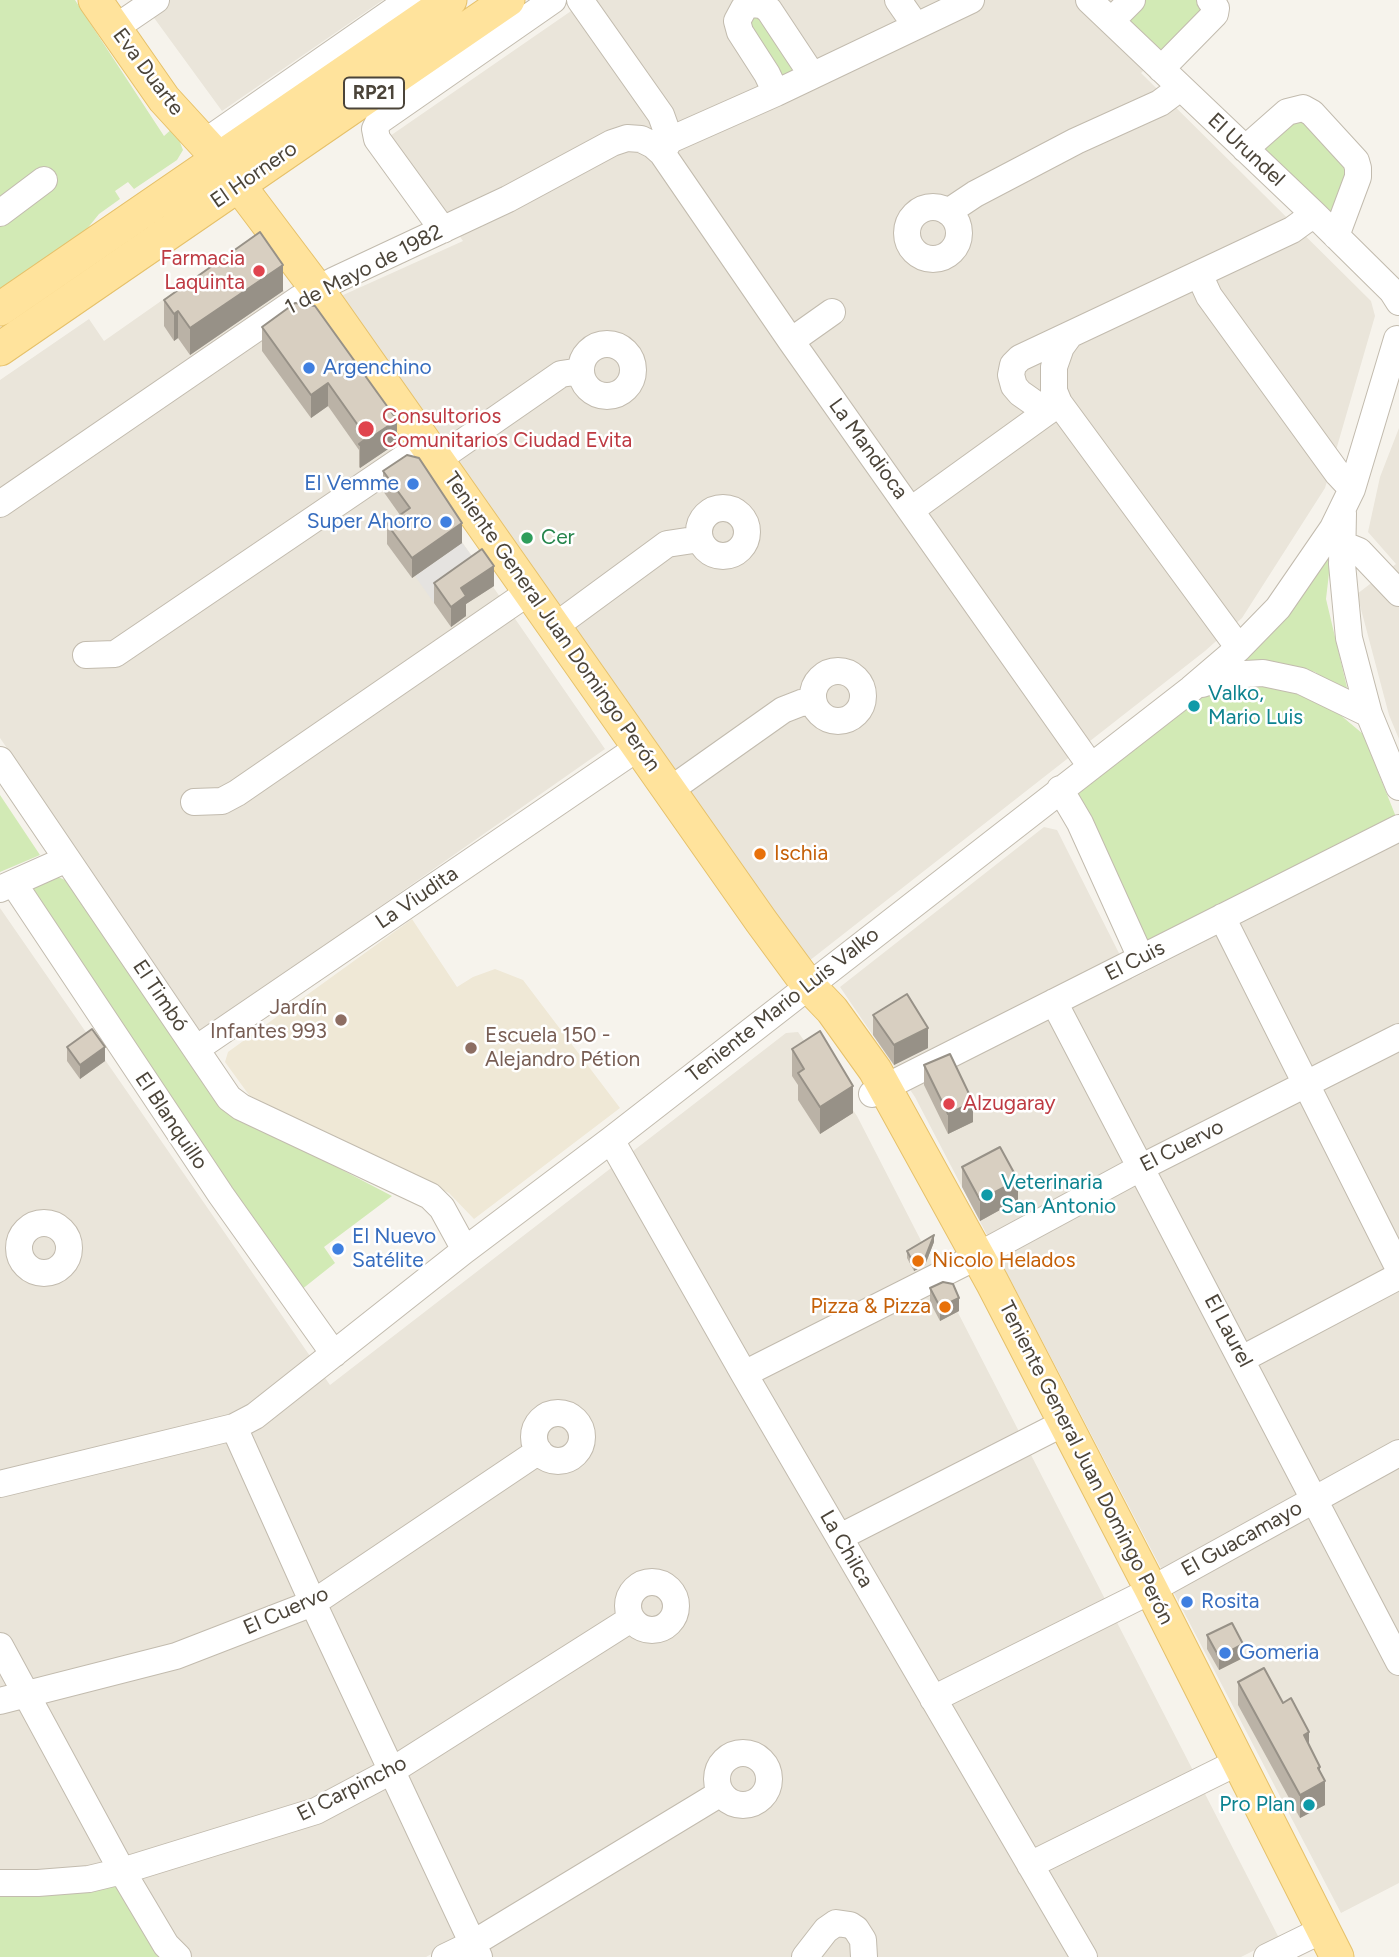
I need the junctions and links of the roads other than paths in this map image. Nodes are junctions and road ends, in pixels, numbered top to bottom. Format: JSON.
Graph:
{"nodes":[{"id":1,"x":94,"y":0,"type":"edge"},
{"id":2,"x":409,"y":0,"type":"edge"},
{"id":3,"x":450,"y":0,"type":"edge"},
{"id":4,"x":508,"y":0,"type":"edge"},
{"id":5,"x":553,"y":0,"type":"edge"},
{"id":6,"x":580,"y":0,"type":"edge"},
{"id":7,"x":898,"y":0,"type":"edge"},
{"id":8,"x":1089,"y":0,"type":"edge"},
{"id":9,"x":1132,"y":0,"type":"edge"},
{"id":10,"x":1210,"y":0,"type":"edge"},
{"id":11,"x":955,"y":3,"type":"edge"},
{"id":12,"x":131,"y":11,"type":"edge"},
{"id":13,"x":1111,"y":21,"type":"junction"},
{"id":14,"x":916,"y":26,"type":"junction"},
{"id":15,"x":1161,"y":69,"type":"junction"},
{"id":16,"x":812,"y":75,"type":"junction"},
{"id":17,"x":1180,"y":88,"type":"junction"},
{"id":18,"x":776,"y":93,"type":"junction"},
{"id":19,"x":657,"y":144,"type":"junction"},
{"id":20,"x":1245,"y":149,"type":"junction"},
{"id":21,"x":212,"y":150,"type":"junction"},
{"id":22,"x":44,"y":180,"type":"dead end"},
{"id":23,"x":240,"y":185,"type":"junction"},
{"id":24,"x":948,"y":212,"type":"dead end"},
{"id":25,"x":0,"y":213,"type":"edge"},
{"id":26,"x":1314,"y":214,"type":"junction"},
{"id":27,"x":443,"y":230,"type":"junction"},
{"id":28,"x":1336,"y":236,"type":"junction"},
{"id":29,"x":1199,"y":274,"type":"junction"},
{"id":30,"x":317,"y":289,"type":"junction"},
{"id":31,"x":1399,"y":302,"type":"edge"},
{"id":32,"x":0,"y":309,"type":"edge"},
{"id":33,"x":832,"y":312,"type":"dead end"},
{"id":34,"x":1069,"y":336,"type":"junction"},
{"id":35,"x":1398,"y":337,"type":"edge"},
{"id":36,"x":791,"y":341,"type":"junction"},
{"id":37,"x":0,"y":349,"type":"edge"},
{"id":38,"x":581,"y":371,"type":"dead end"},
{"id":39,"x":1053,"y":408,"type":"junction"},
{"id":40,"x":432,"y":451,"type":"junction"},
{"id":41,"x":1348,"y":500,"type":"junction"},
{"id":42,"x":0,"y":505,"type":"edge"},
{"id":43,"x":911,"y":510,"type":"junction"},
{"id":44,"x":699,"y":539,"type":"dead end"},
{"id":45,"x":1335,"y":540,"type":"junction"},
{"id":46,"x":529,"y":592,"type":"junction"},
{"id":47,"x":1399,"y":593,"type":"edge"},
{"id":48,"x":554,"y":627,"type":"junction"},
{"id":49,"x":1238,"y":648,"type":"junction"},
{"id":50,"x":86,"y":655,"type":"dead end"},
{"id":51,"x":1191,"y":689,"type":"junction"},
{"id":52,"x":813,"y":702,"type":"dead end"},
{"id":53,"x":1369,"y":714,"type":"junction"},
{"id":54,"x":639,"y":747,"type":"junction"},
{"id":55,"x":0,"y":760,"type":"edge"},
{"id":56,"x":1090,"y":765,"type":"junction"},
{"id":57,"x":1399,"y":787,"type":"edge"},
{"id":58,"x":1060,"y":789,"type":"junction"},
{"id":59,"x":670,"y":790,"type":"junction"},
{"id":60,"x":194,"y":802,"type":"dead end"},
{"id":61,"x":1399,"y":828,"type":"edge"},
{"id":62,"x":67,"y":859,"type":"junction"},
{"id":63,"x":7,"y":887,"type":"edge"},
{"id":64,"x":1222,"y":917,"type":"junction"},
{"id":65,"x":1141,"y":958,"type":"junction"},
{"id":66,"x":808,"y":985,"type":"junction"},
{"id":67,"x":1054,"y":1002,"type":"junction"},
{"id":68,"x":1399,"y":1037,"type":"edge"},
{"id":69,"x":196,"y":1049,"type":"junction"},
{"id":70,"x":1305,"y":1084,"type":"junction"},
{"id":71,"x":879,"y":1091,"type":"junction"},
{"id":72,"x":611,"y":1140,"type":"junction"},
{"id":73,"x":1142,"y":1167,"type":"junction"},
{"id":74,"x":466,"y":1250,"type":"junction"},
{"id":75,"x":970,"y":1259,"type":"junction"},
{"id":76,"x":1399,"y":1269,"type":"edge"},
{"id":77,"x":1399,"y":1276,"type":"edge"},
{"id":78,"x":334,"y":1354,"type":"junction"},
{"id":79,"x":1242,"y":1359,"type":"junction"},
{"id":80,"x":744,"y":1374,"type":"junction"},
{"id":81,"x":234,"y":1427,"type":"junction"},
{"id":82,"x":1050,"y":1430,"type":"junction"},
{"id":83,"x":538,"y":1451,"type":"dead end"},
{"id":84,"x":1399,"y":1453,"type":"edge"},
{"id":85,"x":0,"y":1484,"type":"edge"},
{"id":86,"x":1314,"y":1499,"type":"junction"},
{"id":87,"x":840,"y":1538,"type":"junction"},
{"id":88,"x":1144,"y":1593,"type":"junction"},
{"id":89,"x":313,"y":1603,"type":"junction"},
{"id":90,"x":631,"y":1619,"type":"dead end"},
{"id":91,"x":0,"y":1646,"type":"edge"},
{"id":92,"x":1399,"y":1662,"type":"edge"},
{"id":93,"x":27,"y":1693,"type":"junction"},
{"id":94,"x":933,"y":1699,"type":"junction"},
{"id":95,"x":0,"y":1700,"type":"edge"},
{"id":96,"x":1224,"y":1769,"type":"junction"},
{"id":97,"x":393,"y":1770,"type":"junction"},
{"id":98,"x":721,"y":1793,"type":"dead end"},
{"id":99,"x":1030,"y":1865,"type":"junction"},
{"id":100,"x":122,"y":1871,"type":"junction"},
{"id":101,"x":0,"y":1883,"type":"edge"},
{"id":102,"x":1317,"y":1946,"type":"edge"},
{"id":103,"x":476,"y":1950,"type":"edge"},
{"id":104,"x":178,"y":1957,"type":"edge"},
{"id":105,"x":445,"y":1957,"type":"edge"},
{"id":106,"x":805,"y":1957,"type":"edge"},
{"id":107,"x":863,"y":1957,"type":"edge"},
{"id":108,"x":1084,"y":1957,"type":"edge"},
{"id":109,"x":1267,"y":1957,"type":"edge"},
{"id":110,"x":1337,"y":1957,"type":"edge"}],
"edges":[{"from":1,"to":12,"type":"main road","name":"Eva Duarte"},
{"from":2,"to":21,"type":"street","name":"El Hornero"},
{"from":3,"to":21,"type":"main road","name":"El Hornero","number":"RP21"},
{"from":4,"to":23,"type":"main road","name":"El Hornero","number":"RP21"},
{"from":5,"to":27,"type":"street"},
{"from":6,"to":19,"type":"street","name":"La Mandioca"},
{"from":7,"to":14,"type":"street"},
{"from":8,"to":13,"type":"street","name":"El Urundel"},
{"from":9,"to":13,"type":"street"},
{"from":10,"to":15,"type":"street"},
{"from":11,"to":14,"type":"street","name":"1 de Mayo de 1982"},
{"from":12,"to":21,"type":"main road","name":"Eva Duarte"},
{"from":13,"to":15,"type":"street","name":"El Urundel"},
{"from":14,"to":16,"type":"street","name":"1 de Mayo de 1982"},
{"from":15,"to":17,"type":"street","name":"El Urundel"},
{"from":16,"to":18,"type":"street","name":"1 de Mayo de 1982"},
{"from":16,"to":18,"type":"street"},
{"from":17,"to":20,"type":"street","name":"El Urundel"},
{"from":17,"to":24,"type":"street"},
{"from":18,"to":19,"type":"street","name":"1 de Mayo de 1982"},
{"from":19,"to":27,"type":"street","name":"1 de Mayo de 1982"},
{"from":19,"to":36,"type":"street","name":"La Mandioca"},
{"from":20,"to":26,"type":"street","name":"El Urundel"},
{"from":20,"to":28,"type":"street"},
{"from":21,"to":23,"type":"main road","name":"Teniente General Juan Domingo Perón"},
{"from":21,"to":32,"type":"main road","name":"El Hornero","number":"RP21"},
{"from":22,"to":25,"type":"street"},
{"from":23,"to":30,"type":"main road","name":"Teniente General Juan Domingo Perón"},
{"from":23,"to":37,"type":"main road","name":"El Hornero","number":"RP21"},
{"from":26,"to":28,"type":"street","name":"El Urundel"},
{"from":26,"to":29,"type":"street"},
{"from":27,"to":30,"type":"street","name":"1 de Mayo de 1982"},
{"from":28,"to":31,"type":"street","name":"El Urundel"},
{"from":29,"to":34,"type":"street"},
{"from":29,"to":41,"type":"street"},
{"from":30,"to":40,"type":"main road","name":"Teniente General Juan Domingo Perón"},
{"from":30,"to":42,"type":"street","name":"1 de Mayo de 1982"},
{"from":33,"to":36,"type":"street"},
{"from":34,"to":39,"type":"street"},
{"from":34,"to":39,"type":"street"},
{"from":35,"to":41,"type":"street","name":"Teniente Mario Luis Valko"},
{"from":36,"to":43,"type":"street","name":"La Mandioca"},
{"from":38,"to":40,"type":"street"},
{"from":39,"to":43,"type":"street"},
{"from":39,"to":49,"type":"street"},
{"from":40,"to":46,"type":"main road","name":"Teniente General Juan Domingo Perón"},
{"from":40,"to":50,"type":"street"},
{"from":41,"to":45,"type":"street","name":"Teniente Mario Luis Valko"},
{"from":43,"to":56,"type":"street","name":"La Mandioca"},
{"from":44,"to":48,"type":"street"},
{"from":45,"to":47,"type":"street"},
{"from":45,"to":49,"type":"street","name":"Teniente Mario Luis Valko"},
{"from":45,"to":53,"type":"street"},
{"from":46,"to":48,"type":"main road","name":"Teniente General Juan Domingo Perón"},
{"from":46,"to":60,"type":"street"},
{"from":48,"to":54,"type":"main road","name":"Teniente General Juan Domingo Perón"},
{"from":49,"to":51,"type":"street","name":"Teniente Mario Luis Valko"},
{"from":51,"to":53,"type":"street"},
{"from":51,"to":56,"type":"street","name":"Teniente Mario Luis Valko"},
{"from":52,"to":59,"type":"street"},
{"from":53,"to":57,"type":"street"},
{"from":54,"to":59,"type":"main road","name":"Teniente General Juan Domingo Perón"},
{"from":54,"to":69,"type":"street","name":"La Viudita"},
{"from":55,"to":62,"type":"street","name":"El Timbó"},
{"from":56,"to":58,"type":"street","name":"Teniente Mario Luis Valko"},
{"from":58,"to":65,"type":"street"},
{"from":58,"to":66,"type":"street","name":"Teniente Mario Luis Valko"},
{"from":59,"to":66,"type":"main road","name":"Teniente General Juan Domingo Perón"},
{"from":61,"to":64,"type":"street","name":"El Cuis"},
{"from":62,"to":63,"type":"street"},
{"from":62,"to":69,"type":"street","name":"El Timbó"},
{"from":63,"to":78,"type":"street","name":"El Blanquillo"},
{"from":64,"to":65,"type":"street","name":"El Cuis"},
{"from":64,"to":70,"type":"street"},
{"from":65,"to":67,"type":"street","name":"El Cuis"},
{"from":66,"to":71,"type":"main road","name":"Teniente General Juan Domingo Perón"},
{"from":66,"to":72,"type":"street","name":"Teniente Mario Luis Valko"},
{"from":67,"to":71,"type":"street","name":"El Cuis"},
{"from":67,"to":73,"type":"street","name":"El Laurel"},
{"from":68,"to":70,"type":"street","name":"El Cuervo"},
{"from":69,"to":74,"type":"street","name":"El Timbó"},
{"from":70,"to":73,"type":"street","name":"El Cuervo"},
{"from":70,"to":76,"type":"street"},
{"from":71,"to":75,"type":"main road","name":"Teniente General Juan Domingo Perón"},
{"from":72,"to":74,"type":"street","name":"Teniente Mario Luis Valko"},
{"from":72,"to":80,"type":"street","name":"La Chilca"},
{"from":73,"to":75,"type":"street","name":"El Cuervo"},
{"from":73,"to":79,"type":"street","name":"El Laurel"},
{"from":74,"to":78,"type":"street","name":"Teniente Mario Luis Valko"},
{"from":75,"to":80,"type":"street","name":"El Cuervo"},
{"from":75,"to":82,"type":"main road","name":"Teniente General Juan Domingo Perón"},
{"from":75,"to":88,"type":"main road","name":"Teniente General Juan Domingo Perón"},
{"from":77,"to":79,"type":"street"},
{"from":78,"to":81,"type":"street","name":"Teniente Mario Luis Valko"},
{"from":79,"to":86,"type":"street","name":"El Laurel"},
{"from":80,"to":87,"type":"street","name":"La Chilca"},
{"from":81,"to":85,"type":"street","name":"Teniente Mario Luis Valko"},
{"from":81,"to":89,"type":"street"},
{"from":82,"to":87,"type":"street"},
{"from":82,"to":88,"type":"main road","name":"Teniente General Juan Domingo Perón"},
{"from":83,"to":89,"type":"street","name":"El Cuervo"},
{"from":84,"to":86,"type":"street","name":"El Guacamayo"},
{"from":86,"to":88,"type":"street","name":"El Guacamayo"},
{"from":86,"to":92,"type":"street","name":"El Laurel"},
{"from":87,"to":94,"type":"street","name":"La Chilca"},
{"from":88,"to":94,"type":"street","name":"El Guacamayo"},
{"from":88,"to":96,"type":"main road","name":"Teniente General Juan Domingo Perón"},
{"from":88,"to":110,"type":"main road","name":"Teniente General Juan Domingo Perón"},
{"from":89,"to":93,"type":"street","name":"El Cuervo"},
{"from":89,"to":97,"type":"street"},
{"from":90,"to":97,"type":"street","name":"El Carpincho"},
{"from":91,"to":93,"type":"street"},
{"from":93,"to":95,"type":"street","name":"El Cuervo"},
{"from":93,"to":100,"type":"street"},
{"from":94,"to":99,"type":"street","name":"La Chilca"},
{"from":96,"to":99,"type":"street"},
{"from":96,"to":102,"type":"main road","name":"Teniente General Juan Domingo Perón"},
{"from":97,"to":100,"type":"street","name":"El Carpincho"},
{"from":97,"to":103,"type":"street"},
{"from":98,"to":103,"type":"street"},
{"from":99,"to":108,"type":"street","name":"La Chilca"},
{"from":100,"to":101,"type":"street","name":"El Carpincho"},
{"from":100,"to":104,"type":"street"},
{"from":102,"to":109,"type":"street"},
{"from":103,"to":105,"type":"street"},
{"from":106,"to":107,"type":"street"}]}
